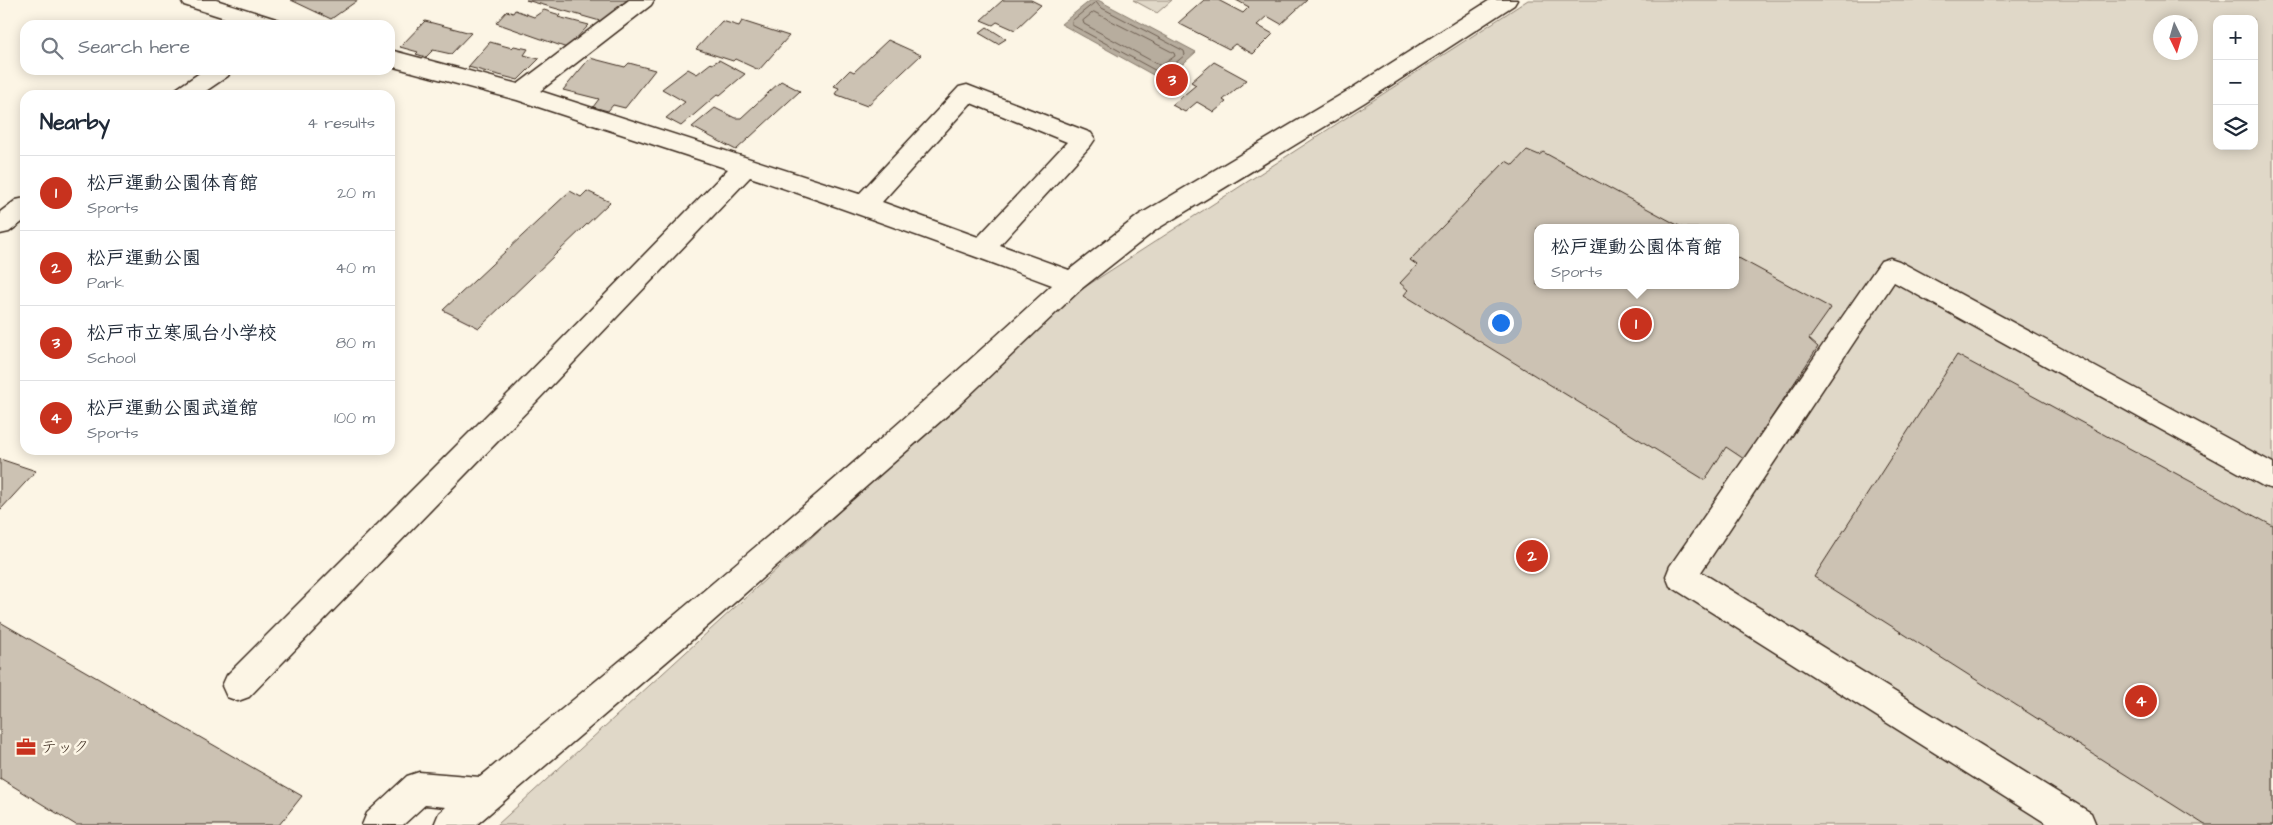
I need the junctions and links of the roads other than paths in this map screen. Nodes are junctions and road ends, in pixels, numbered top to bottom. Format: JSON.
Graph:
{"nodes":[{"id":1,"x":192,"y":0,"type":"edge"},
{"id":2,"x":643,"y":0,"type":"edge"},
{"id":3,"x":1506,"y":0,"type":"edge"},
{"id":4,"x":255,"y":20,"type":"edge"},
{"id":5,"x":395,"y":59,"type":"edge"},
{"id":6,"x":213,"y":75,"type":"edge"},
{"id":7,"x":191,"y":90,"type":"edge"},
{"id":8,"x":522,"y":93,"type":"junction"},
{"id":9,"x":745,"y":167,"type":"junction"},
{"id":10,"x":864,"y":205,"type":"junction"},
{"id":11,"x":20,"y":211,"type":"edge"},
{"id":12,"x":0,"y":225,"type":"edge"},
{"id":13,"x":981,"y":250,"type":"junction"},
{"id":14,"x":1072,"y":282,"type":"junction"},
{"id":15,"x":2273,"y":477,"type":"edge"},
{"id":16,"x":238,"y":686,"type":"dead end"},
{"id":17,"x":485,"y":794,"type":"junction"},
{"id":18,"x":379,"y":825,"type":"edge"},
{"id":19,"x":451,"y":825,"type":"edge"},
{"id":20,"x":2079,"y":825,"type":"edge"}],
"edges":[{"from":1,"to":4,"type":"street"},
{"from":2,"to":8,"type":"street"},
{"from":3,"to":14,"type":"street"},
{"from":5,"to":8,"type":"street"},
{"from":6,"to":7,"type":"street"},
{"from":8,"to":9,"type":"street"},
{"from":9,"to":10,"type":"street"},
{"from":9,"to":16,"type":"street"},
{"from":10,"to":13,"type":"street"},
{"from":10,"to":13,"type":"street"},
{"from":11,"to":12,"type":"street"},
{"from":13,"to":14,"type":"street"},
{"from":14,"to":17,"type":"street"},
{"from":15,"to":20,"type":"street"},
{"from":17,"to":18,"type":"street"},
{"from":17,"to":19,"type":"street"}]}
